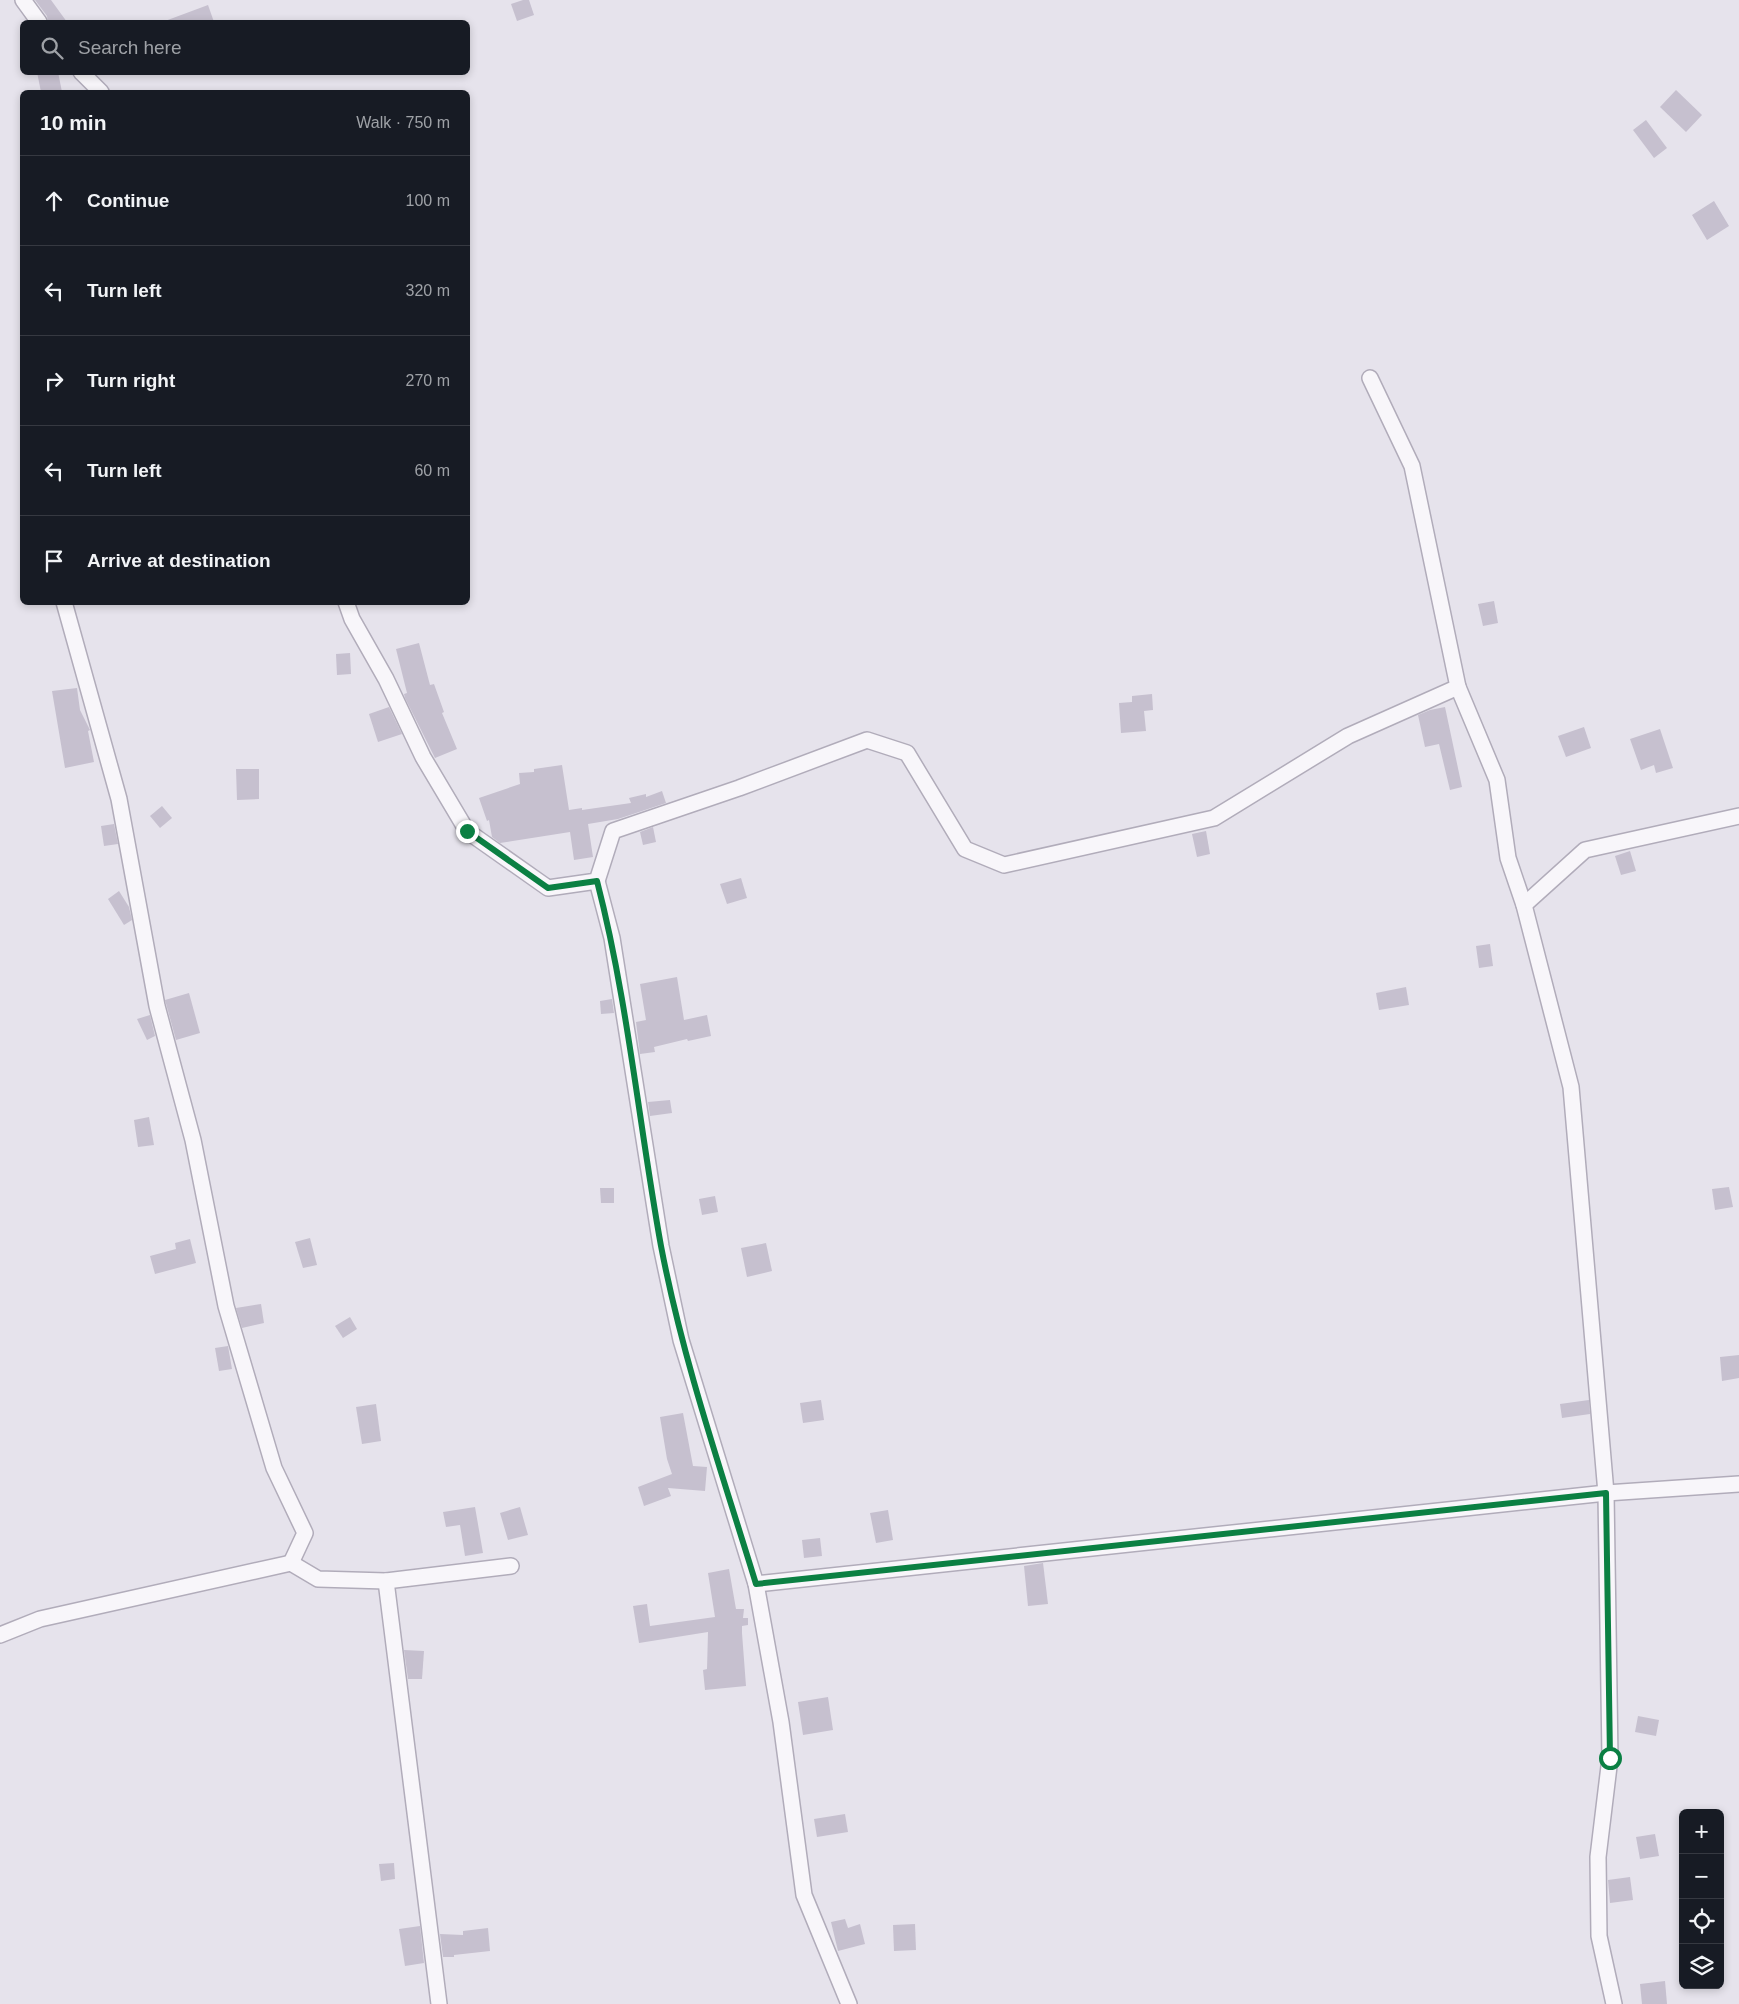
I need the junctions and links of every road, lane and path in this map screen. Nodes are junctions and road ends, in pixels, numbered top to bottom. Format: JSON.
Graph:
{"nodes":[{"id":1,"x":23,"y":0,"type":"edge"},
{"id":2,"x":38,"y":20,"type":"edge"},
{"id":3,"x":84,"y":75,"type":"edge"},
{"id":4,"x":99,"y":90,"type":"edge"},
{"id":5,"x":1370,"y":378,"type":"dead end"},
{"id":6,"x":65,"y":605,"type":"edge"},
{"id":7,"x":347,"y":605,"type":"edge"},
{"id":8,"x":1458,"y":687,"type":"junction"},
{"id":9,"x":1739,"y":816,"type":"edge"},
{"id":10,"x":597,"y":881,"type":"junction"},
{"id":11,"x":1524,"y":905,"type":"junction"},
{"id":12,"x":1739,"y":1484,"type":"edge"},
{"id":13,"x":1606,"y":1493,"type":"junction"},
{"id":14,"x":291,"y":1563,"type":"junction"},
{"id":15,"x":511,"y":1566,"type":"dead end"},
{"id":16,"x":386,"y":1581,"type":"junction"},
{"id":17,"x":756,"y":1584,"type":"junction"},
{"id":18,"x":0,"y":1635,"type":"edge"},
{"id":19,"x":439,"y":2004,"type":"edge"},
{"id":20,"x":849,"y":2004,"type":"edge"},
{"id":21,"x":1614,"y":2004,"type":"edge"}],
"edges":[{"from":1,"to":2,"type":"street"},
{"from":3,"to":4,"type":"street"},
{"from":5,"to":8,"type":"street"},
{"from":6,"to":14,"type":"street"},
{"from":7,"to":10,"type":"street"},
{"from":8,"to":10,"type":"street"},
{"from":8,"to":11,"type":"street"},
{"from":9,"to":11,"type":"street"},
{"from":10,"to":17,"type":"street"},
{"from":11,"to":13,"type":"street"},
{"from":12,"to":13,"type":"street"},
{"from":13,"to":17,"type":"street"},
{"from":13,"to":21,"type":"street"},
{"from":14,"to":16,"type":"street"},
{"from":14,"to":18,"type":"street"},
{"from":15,"to":16,"type":"street"},
{"from":16,"to":19,"type":"street"},
{"from":17,"to":20,"type":"street"}]}
